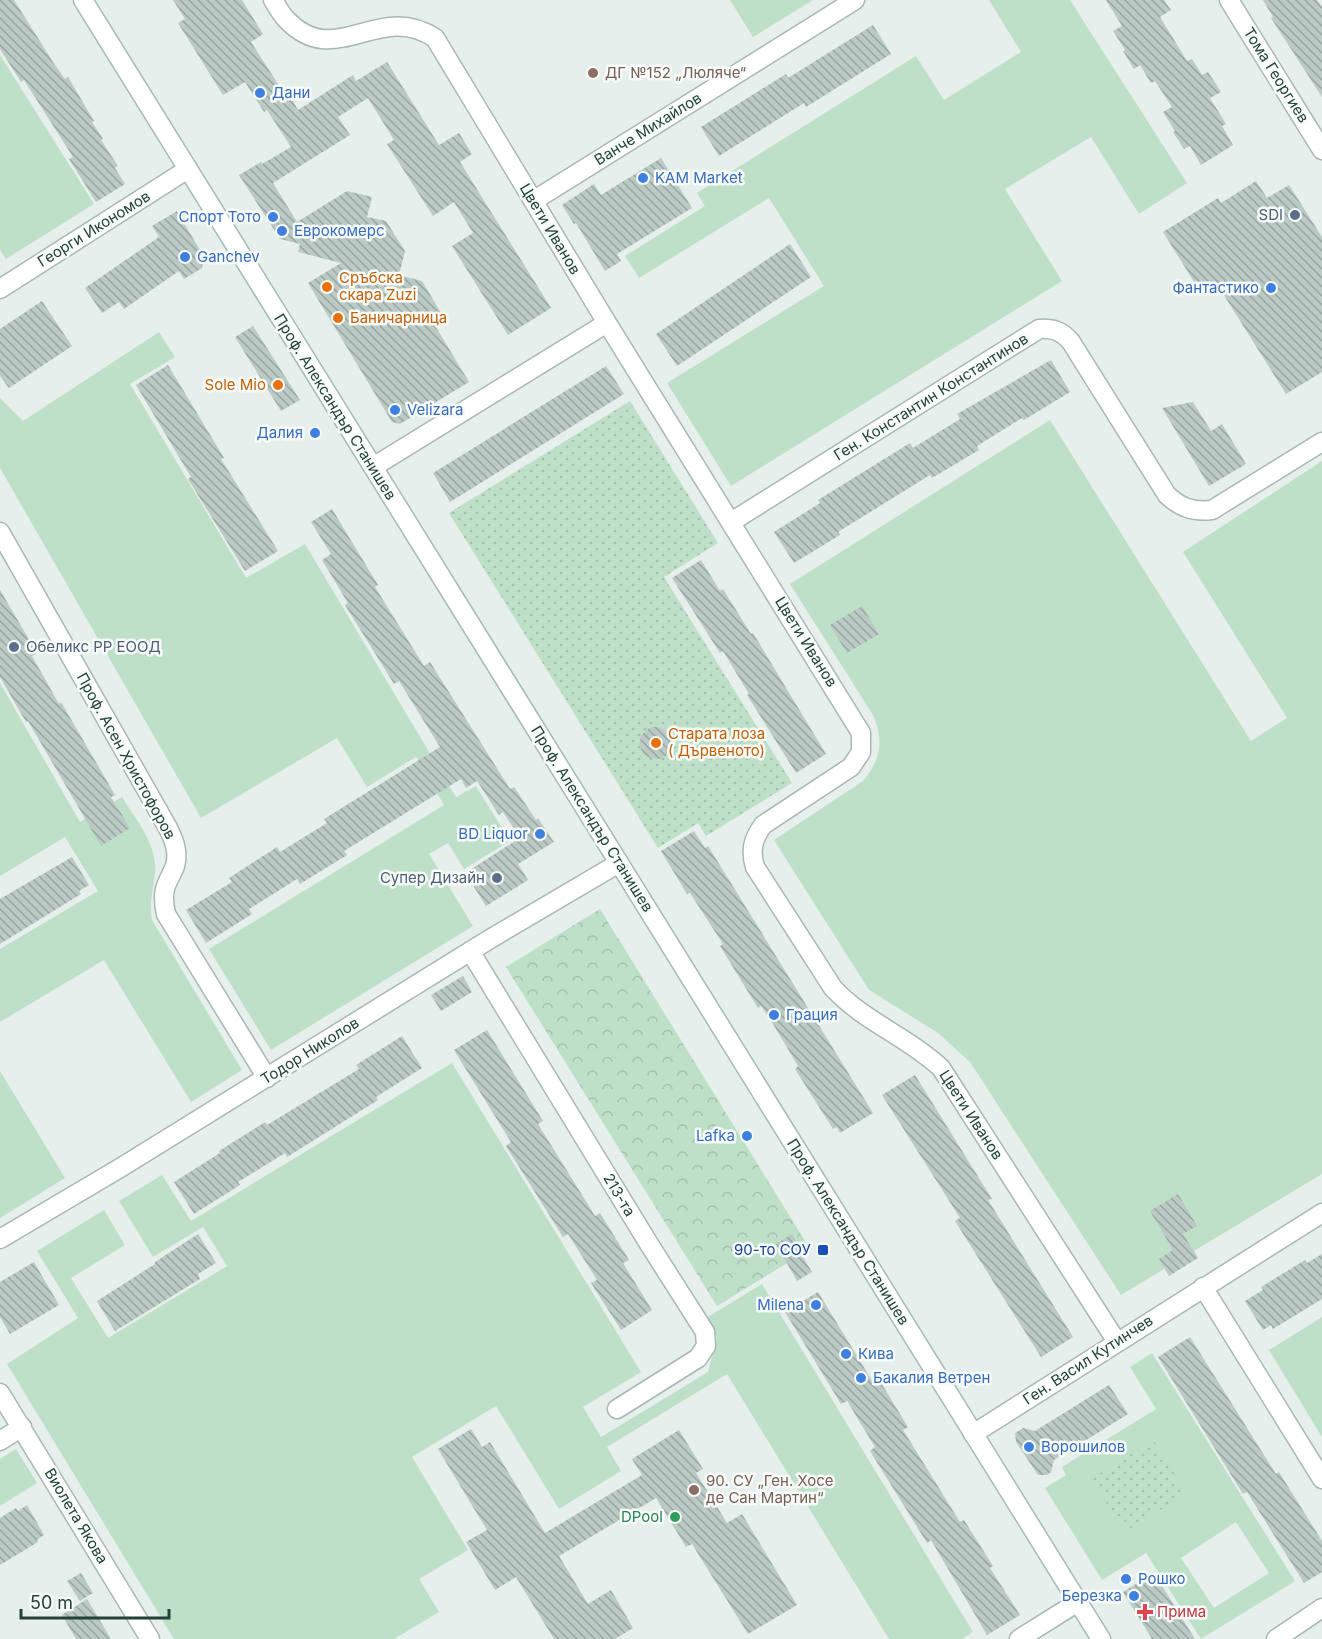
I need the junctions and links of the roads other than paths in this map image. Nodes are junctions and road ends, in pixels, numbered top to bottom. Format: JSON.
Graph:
{"nodes":[{"id":1,"x":83,"y":0,"type":"edge"},
{"id":2,"x":273,"y":0,"type":"edge"},
{"id":3,"x":855,"y":0,"type":"edge"},
{"id":4,"x":1229,"y":0,"type":"edge"},
{"id":5,"x":1322,"y":150,"type":"edge"},
{"id":6,"x":188,"y":169,"type":"junction"},
{"id":7,"x":533,"y":201,"type":"junction"},
{"id":8,"x":0,"y":289,"type":"edge"},
{"id":9,"x":607,"y":323,"type":"junction"},
{"id":10,"x":1322,"y":442,"type":"edge"},
{"id":11,"x":373,"y":467,"type":"junction"},
{"id":12,"x":731,"y":522,"type":"junction"},
{"id":13,"x":0,"y":532,"type":"edge"},
{"id":14,"x":619,"y":863,"type":"junction"},
{"id":15,"x":471,"y":951,"type":"junction"},
{"id":16,"x":267,"y":1078,"type":"junction"},
{"id":17,"x":1322,"y":1213,"type":"edge"},
{"id":18,"x":0,"y":1239,"type":"edge"},
{"id":19,"x":1203,"y":1287,"type":"junction"},
{"id":20,"x":1116,"y":1342,"type":"junction"},
{"id":21,"x":0,"y":1393,"type":"edge"},
{"id":22,"x":617,"y":1409,"type":"dead end"},
{"id":23,"x":22,"y":1427,"type":"junction"},
{"id":24,"x":974,"y":1434,"type":"junction"},
{"id":25,"x":0,"y":1441,"type":"edge"},
{"id":26,"x":1322,"y":1479,"type":"edge"},
{"id":27,"x":1078,"y":1602,"type":"junction"},
{"id":28,"x":1322,"y":1608,"type":"edge"},
{"id":29,"x":150,"y":1639,"type":"edge"},
{"id":30,"x":1019,"y":1639,"type":"edge"},
{"id":31,"x":1101,"y":1639,"type":"edge"},
{"id":32,"x":1276,"y":1639,"type":"edge"}],
"edges":[{"from":1,"to":6,"type":"street","name":"Проф. Александър Станишев"},
{"from":2,"to":7,"type":"street","name":"Цвети Иванов"},
{"from":3,"to":7,"type":"street","name":"Ванче Михайлов"},
{"from":4,"to":5,"type":"street","name":"Тома Георгиев"},
{"from":6,"to":8,"type":"street","name":"Георги Икономов"},
{"from":6,"to":11,"type":"street","name":"Проф. Александър Станишев"},
{"from":7,"to":9,"type":"street","name":"Цвети Иванов"},
{"from":9,"to":11,"type":"street"},
{"from":9,"to":12,"type":"street","name":"Цвети Иванов"},
{"from":10,"to":12,"type":"street","name":"Ген. Константин Константинов"},
{"from":11,"to":14,"type":"street","name":"Проф. Александър Станишев"},
{"from":12,"to":20,"type":"street","name":"Цвети Иванов"},
{"from":13,"to":16,"type":"street","name":"Проф. Асен Христофоров"},
{"from":14,"to":15,"type":"street","name":"Тодор Николов"},
{"from":14,"to":24,"type":"street","name":"Проф. Александър Станишев"},
{"from":15,"to":16,"type":"street","name":"Тодор Николов"},
{"from":15,"to":22,"type":"street","name":"213-та"},
{"from":16,"to":18,"type":"street","name":"Тодор Николов"},
{"from":17,"to":19,"type":"street","name":"Ген. Васил Кутинчев"},
{"from":19,"to":20,"type":"street","name":"Ген. Васил Кутинчев"},
{"from":19,"to":26,"type":"street"},
{"from":20,"to":24,"type":"street","name":"Ген. Васил Кутинчев"},
{"from":21,"to":23,"type":"street","name":"Виолета Якова"},
{"from":23,"to":25,"type":"street"},
{"from":23,"to":29,"type":"street","name":"Виолета Якова"},
{"from":24,"to":27,"type":"street","name":"Проф. Александър Станишев"},
{"from":27,"to":30,"type":"street"},
{"from":27,"to":31,"type":"street","name":"Проф. Александър Станишев"},
{"from":28,"to":32,"type":"street"}]}
